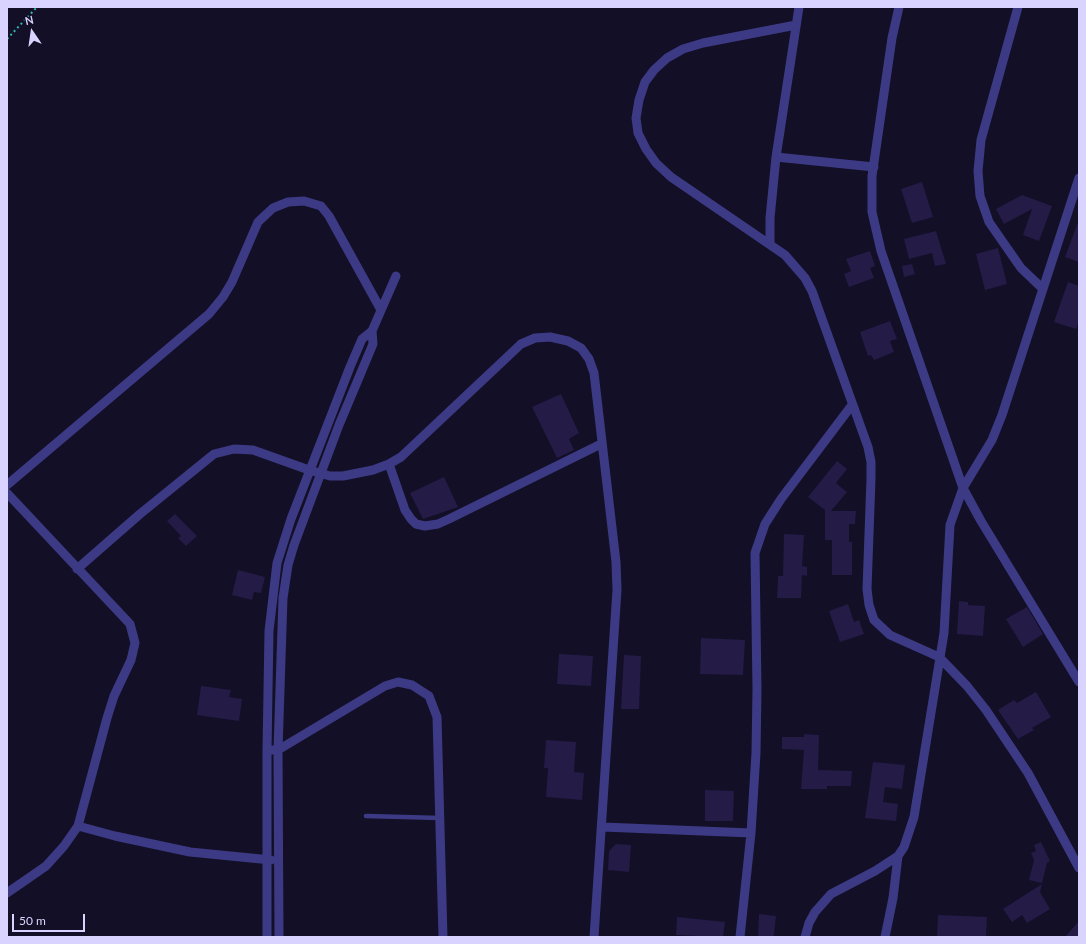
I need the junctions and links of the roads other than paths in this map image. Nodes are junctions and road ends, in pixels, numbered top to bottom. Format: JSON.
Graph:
{"nodes":[{"id":1,"x":799,"y":7,"type":"edge"},
{"id":2,"x":899,"y":7,"type":"edge"},
{"id":3,"x":1018,"y":7,"type":"edge"},
{"id":4,"x":796,"y":25,"type":"junction"},
{"id":5,"x":776,"y":157,"type":"junction"},
{"id":6,"x":874,"y":167,"type":"junction"},
{"id":7,"x":1079,"y":178,"type":"edge"},
{"id":8,"x":770,"y":244,"type":"junction"},
{"id":9,"x":396,"y":276,"type":"dead end"},
{"id":10,"x":1043,"y":289,"type":"junction"},
{"id":11,"x":381,"y":310,"type":"junction"},
{"id":12,"x":372,"y":332,"type":"junction"},
{"id":13,"x":852,"y":405,"type":"junction"},
{"id":14,"x":601,"y":444,"type":"junction"},
{"id":15,"x":389,"y":464,"type":"junction"},
{"id":16,"x":309,"y":470,"type":"junction"},
{"id":17,"x":321,"y":473,"type":"junction"},
{"id":18,"x":7,"y":485,"type":"edge"},
{"id":19,"x":963,"y":488,"type":"junction"},
{"id":20,"x":7,"y":493,"type":"edge"},
{"id":21,"x":77,"y":569,"type":"junction"},
{"id":22,"x":939,"y":657,"type":"junction"},
{"id":23,"x":1079,"y":682,"type":"edge"},
{"id":24,"x":267,"y":750,"type":"junction"},
{"id":25,"x":278,"y":750,"type":"junction"},
{"id":26,"x":366,"y":816,"type":"dead end"},
{"id":27,"x":440,"y":818,"type":"junction"},
{"id":28,"x":78,"y":826,"type":"junction"},
{"id":29,"x":603,"y":827,"type":"junction"},
{"id":30,"x":751,"y":833,"type":"junction"},
{"id":31,"x":898,"y":856,"type":"junction"},
{"id":32,"x":267,"y":860,"type":"junction"},
{"id":33,"x":278,"y":860,"type":"junction"},
{"id":34,"x":1079,"y":868,"type":"edge"},
{"id":35,"x":7,"y":894,"type":"edge"},
{"id":36,"x":267,"y":937,"type":"edge"},
{"id":37,"x":278,"y":937,"type":"edge"},
{"id":38,"x":443,"y":937,"type":"edge"},
{"id":39,"x":594,"y":937,"type":"edge"},
{"id":40,"x":740,"y":937,"type":"edge"},
{"id":41,"x":806,"y":937,"type":"edge"},
{"id":42,"x":885,"y":937,"type":"edge"}],
"edges":[{"from":1,"to":4,"type":"street"},
{"from":2,"to":6,"type":"street"},
{"from":3,"to":10,"type":"street"},
{"from":4,"to":5,"type":"street"},
{"from":4,"to":8,"type":"street"},
{"from":5,"to":6,"type":"street"},
{"from":5,"to":8,"type":"street"},
{"from":6,"to":19,"type":"street"},
{"from":7,"to":10,"type":"street"},
{"from":8,"to":13,"type":"street"},
{"from":9,"to":11,"type":"street"},
{"from":10,"to":19,"type":"street"},
{"from":11,"to":12,"type":"street"},
{"from":11,"to":18,"type":"street"},
{"from":12,"to":16,"type":"street"},
{"from":12,"to":17,"type":"street"},
{"from":13,"to":22,"type":"street"},
{"from":13,"to":30,"type":"street"},
{"from":14,"to":15,"type":"street"},
{"from":14,"to":15,"type":"street"},
{"from":14,"to":29,"type":"street"},
{"from":15,"to":17,"type":"street"},
{"from":16,"to":17,"type":"street"},
{"from":16,"to":21,"type":"street"},
{"from":16,"to":24,"type":"street"},
{"from":17,"to":25,"type":"street"},
{"from":19,"to":22,"type":"street"},
{"from":19,"to":23,"type":"street"},
{"from":20,"to":21,"type":"street"},
{"from":21,"to":28,"type":"street"},
{"from":22,"to":31,"type":"street"},
{"from":22,"to":34,"type":"street"},
{"from":24,"to":25,"type":"street"},
{"from":24,"to":32,"type":"street"},
{"from":25,"to":27,"type":"street"},
{"from":25,"to":33,"type":"street"},
{"from":26,"to":27,"type":"lane"},
{"from":27,"to":38,"type":"street"},
{"from":28,"to":32,"type":"street"},
{"from":28,"to":35,"type":"street"},
{"from":29,"to":30,"type":"street"},
{"from":29,"to":39,"type":"street"},
{"from":30,"to":40,"type":"street"},
{"from":31,"to":41,"type":"street"},
{"from":31,"to":42,"type":"street"},
{"from":32,"to":33,"type":"street"},
{"from":32,"to":36,"type":"street"},
{"from":33,"to":37,"type":"street"}]}
